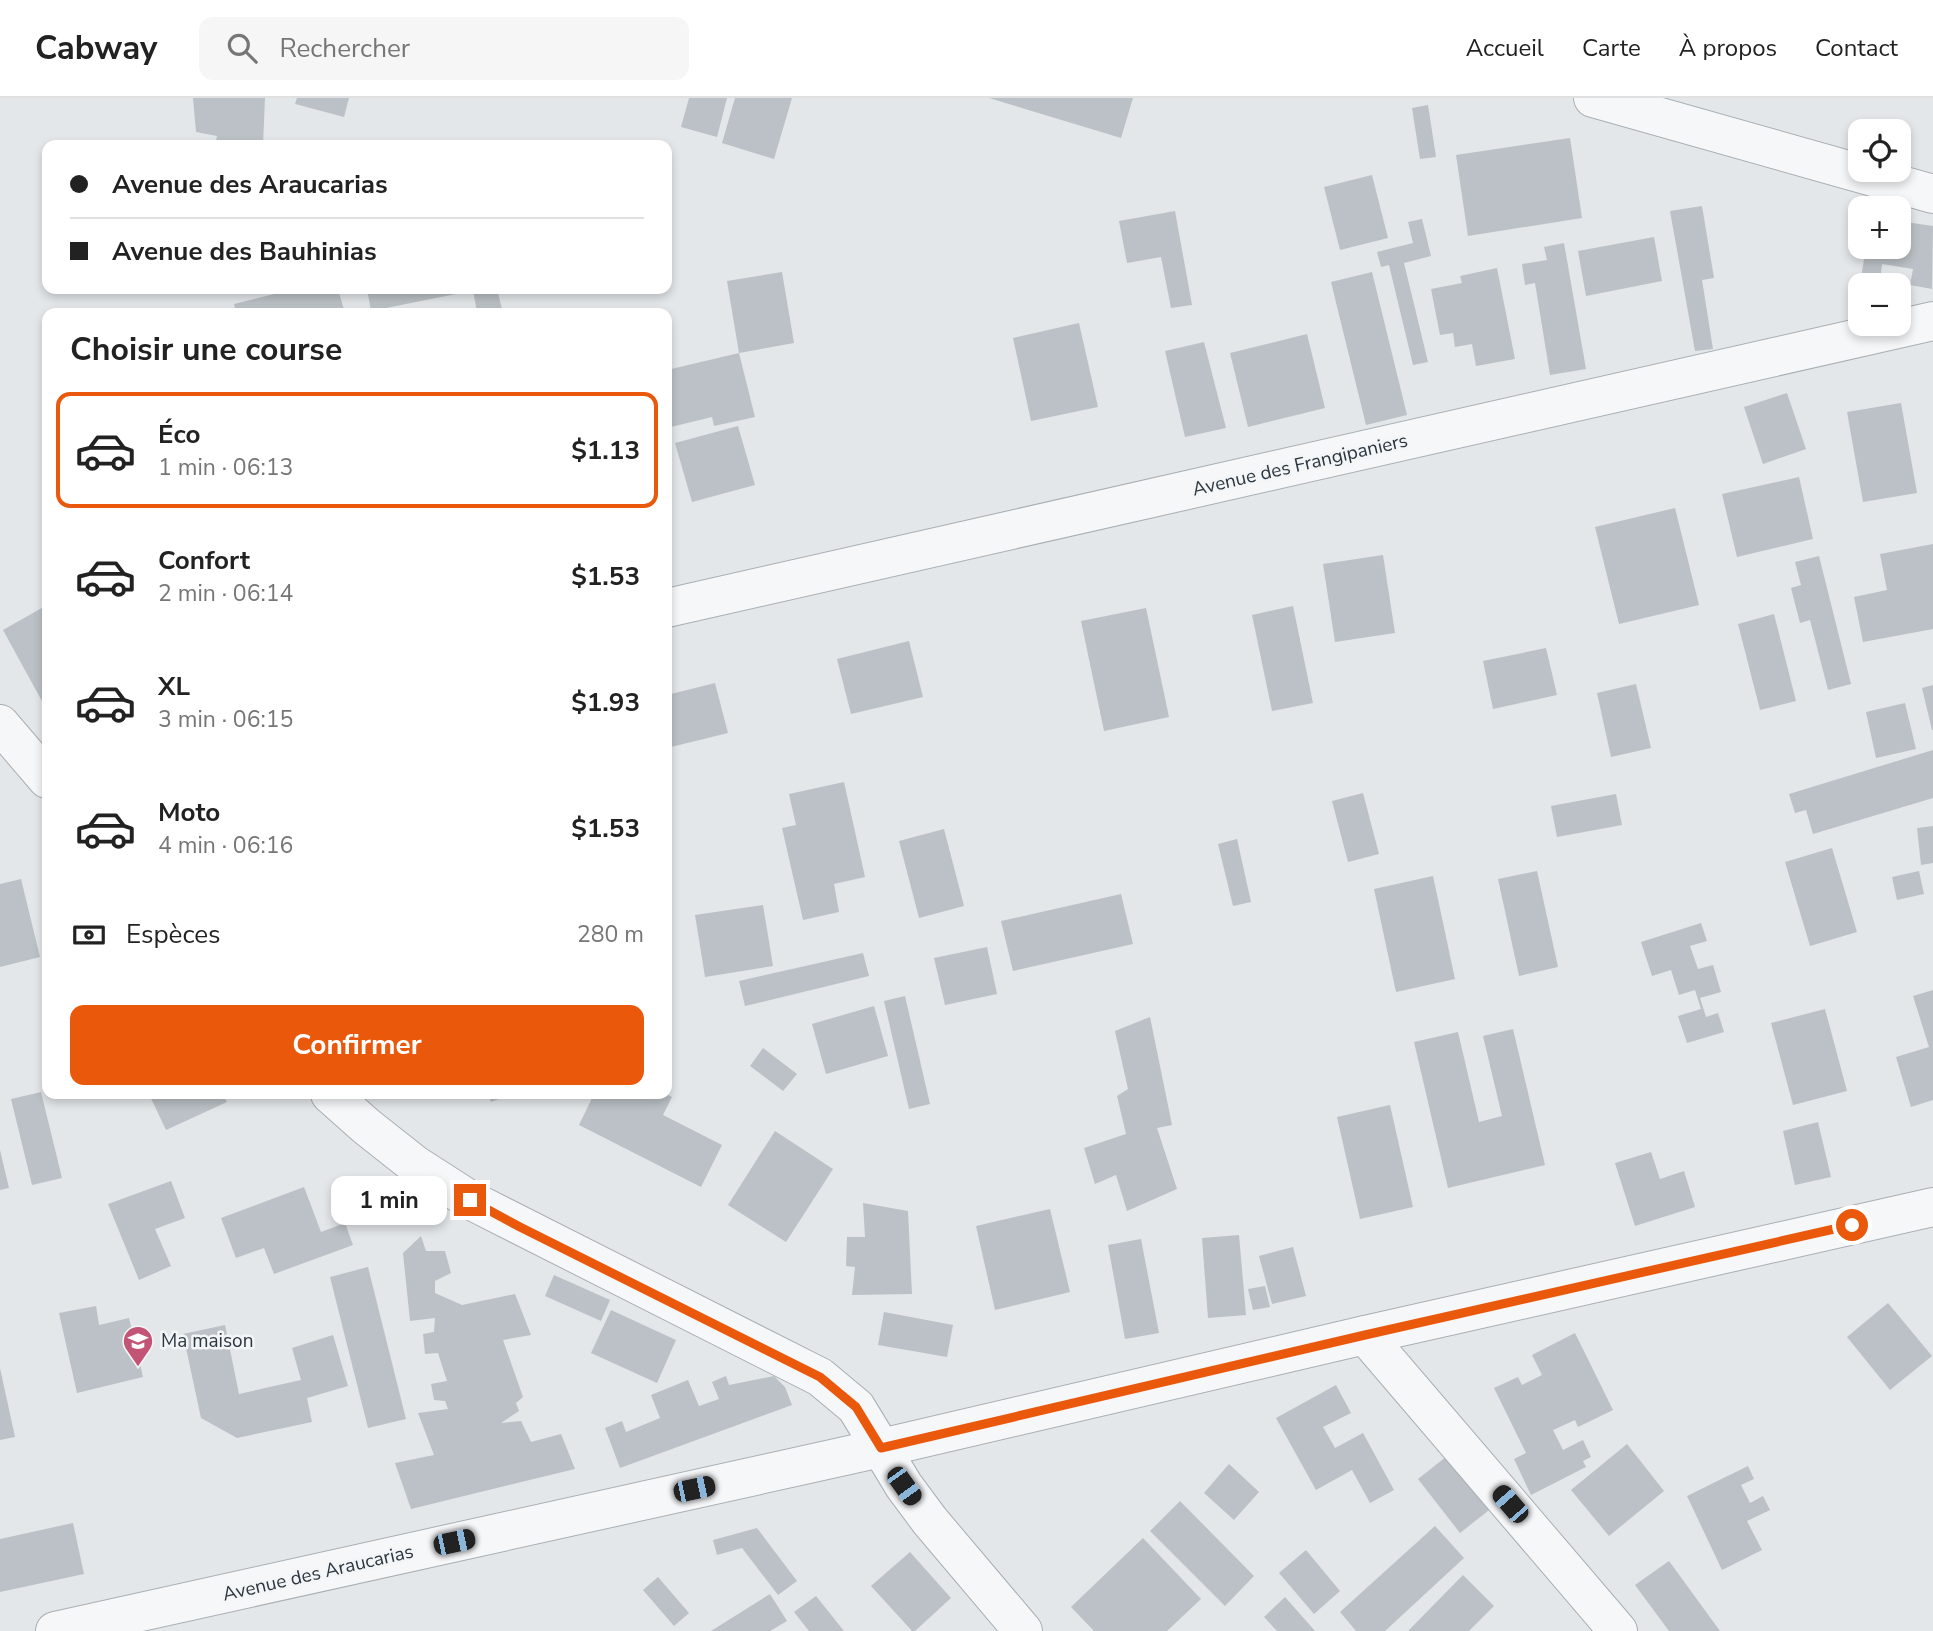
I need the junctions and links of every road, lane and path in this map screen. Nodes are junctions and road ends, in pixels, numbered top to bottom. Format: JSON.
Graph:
{"nodes":[{"id":1,"x":1593,"y":98,"type":"edge"},
{"id":2,"x":1933,"y":194,"type":"edge"},
{"id":3,"x":1933,"y":321,"type":"edge"},
{"id":4,"x":672,"y":607,"type":"edge"},
{"id":5,"x":0,"y":724,"type":"edge"},
{"id":6,"x":30,"y":760,"type":"edge"},
{"id":7,"x":336,"y":1099,"type":"edge"},
{"id":8,"x":1933,"y":1207,"type":"edge"},
{"id":9,"x":1365,"y":1335,"type":"junction"},
{"id":10,"x":881,"y":1448,"type":"junction"},
{"id":11,"x":55,"y":1631,"type":"edge"},
{"id":12,"x":1023,"y":1631,"type":"edge"},
{"id":13,"x":1618,"y":1631,"type":"edge"}],
"edges":[{"from":1,"to":2,"type":"street"},
{"from":3,"to":4,"type":"street","name":"Avenue des Frangipaniers"},
{"from":5,"to":6,"type":"street"},
{"from":7,"to":10,"type":"street"},
{"from":8,"to":9,"type":"street","name":"Avenue des Araucarias"},
{"from":9,"to":10,"type":"street","name":"Avenue des Araucarias"},
{"from":9,"to":13,"type":"street"},
{"from":10,"to":11,"type":"street","name":"Avenue des Araucarias"},
{"from":10,"to":12,"type":"street"}]}
